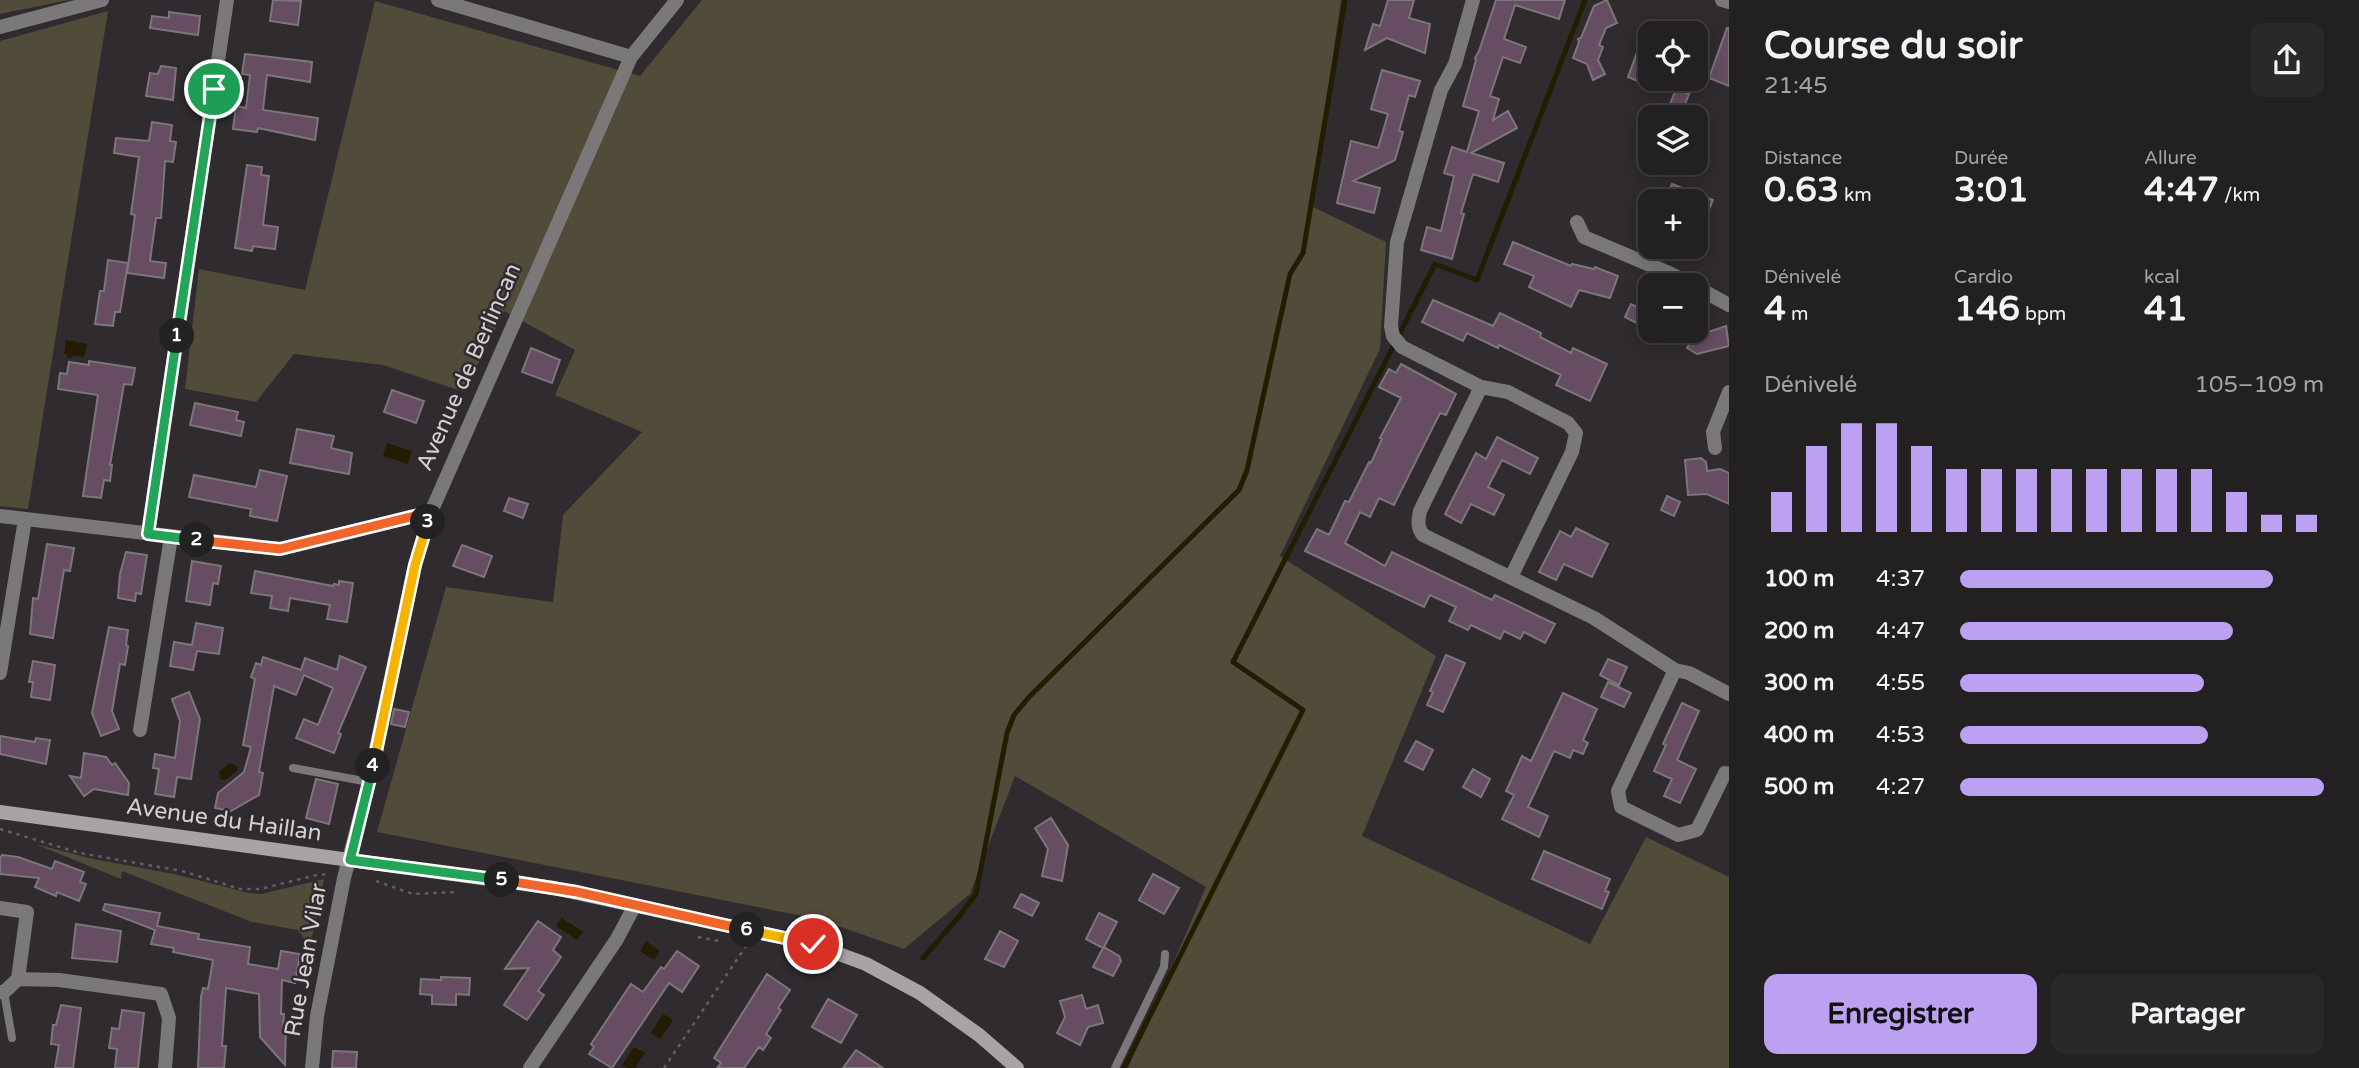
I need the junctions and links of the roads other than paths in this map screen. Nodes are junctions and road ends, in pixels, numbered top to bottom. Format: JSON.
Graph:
{"nodes":[{"id":1,"x":102,"y":0,"type":"edge"},
{"id":2,"x":227,"y":0,"type":"edge"},
{"id":3,"x":438,"y":0,"type":"edge"},
{"id":4,"x":677,"y":0,"type":"edge"},
{"id":5,"x":1473,"y":0,"type":"edge"},
{"id":6,"x":1722,"y":0,"type":"edge"},
{"id":7,"x":1729,"y":2,"type":"edge"},
{"id":8,"x":0,"y":27,"type":"edge"},
{"id":9,"x":631,"y":57,"type":"junction"},
{"id":10,"x":1577,"y":222,"type":"dead end"},
{"id":11,"x":1669,"y":273,"type":"edge"},
{"id":12,"x":1708,"y":294,"type":"edge"},
{"id":13,"x":1729,"y":305,"type":"edge"},
{"id":14,"x":1482,"y":387,"type":"junction"},
{"id":15,"x":1729,"y":392,"type":"edge"},
{"id":16,"x":1715,"y":448,"type":"dead end"},
{"id":17,"x":431,"y":512,"type":"junction"},
{"id":18,"x":0,"y":516,"type":"edge"},
{"id":19,"x":25,"y":519,"type":"junction"},
{"id":20,"x":148,"y":534,"type":"junction"},
{"id":21,"x":171,"y":537,"type":"junction"},
{"id":22,"x":1510,"y":577,"type":"junction"},
{"id":23,"x":1675,"y":670,"type":"junction"},
{"id":24,"x":0,"y":673,"type":"edge"},
{"id":25,"x":1729,"y":694,"type":"edge"},
{"id":26,"x":140,"y":730,"type":"dead end"},
{"id":27,"x":293,"y":768,"type":"dead end"},
{"id":28,"x":1728,"y":770,"type":"edge"},
{"id":29,"x":369,"y":782,"type":"junction"},
{"id":30,"x":0,"y":812,"type":"edge"},
{"id":31,"x":350,"y":860,"type":"junction"},
{"id":32,"x":635,"y":905,"type":"junction"},
{"id":33,"x":0,"y":908,"type":"edge"},
{"id":34,"x":1165,"y":954,"type":"dead end"},
{"id":35,"x":18,"y":979,"type":"junction"},
{"id":36,"x":2,"y":992,"type":"edge"},
{"id":37,"x":12,"y":1038,"type":"dead end"},
{"id":38,"x":535,"y":1066,"type":"edge"},
{"id":39,"x":166,"y":1068,"type":"edge"},
{"id":40,"x":312,"y":1068,"type":"edge"},
{"id":41,"x":1017,"y":1068,"type":"edge"},
{"id":42,"x":1115,"y":1068,"type":"edge"}],
"edges":[{"from":1,"to":8,"type":"street"},
{"from":2,"to":20,"type":"street"},
{"from":3,"to":9,"type":"street"},
{"from":4,"to":9,"type":"street","name":"Avenue de Berlincan"},
{"from":5,"to":14,"type":"street"},
{"from":6,"to":7,"type":"street"},
{"from":9,"to":17,"type":"street","name":"Avenue de Berlincan"},
{"from":10,"to":11,"type":"street"},
{"from":12,"to":13,"type":"street"},
{"from":14,"to":22,"type":"street"},
{"from":14,"to":22,"type":"street"},
{"from":15,"to":16,"type":"street"},
{"from":17,"to":21,"type":"street"},
{"from":17,"to":29,"type":"street","name":"Avenue de Berlincan"},
{"from":18,"to":19,"type":"street"},
{"from":19,"to":20,"type":"street"},
{"from":19,"to":24,"type":"street"},
{"from":20,"to":21,"type":"street"},
{"from":21,"to":26,"type":"street"},
{"from":22,"to":23,"type":"street"},
{"from":23,"to":25,"type":"street"},
{"from":23,"to":28,"type":"street"},
{"from":27,"to":29,"type":"lane"},
{"from":29,"to":31,"type":"street","name":"Avenue de Berlincan"},
{"from":30,"to":31,"type":"street","name":"Avenue du Haillan"},
{"from":31,"to":32,"type":"street","name":"Avenue du Haillan"},
{"from":31,"to":40,"type":"street","name":"Rue Jean Vilar"},
{"from":32,"to":38,"type":"street"},
{"from":32,"to":41,"type":"street","name":"Avenue du Haillan"},
{"from":33,"to":35,"type":"street"},
{"from":34,"to":42,"type":"lane"},
{"from":35,"to":36,"type":"street"},
{"from":35,"to":39,"type":"street"},
{"from":36,"to":37,"type":"lane"}]}
